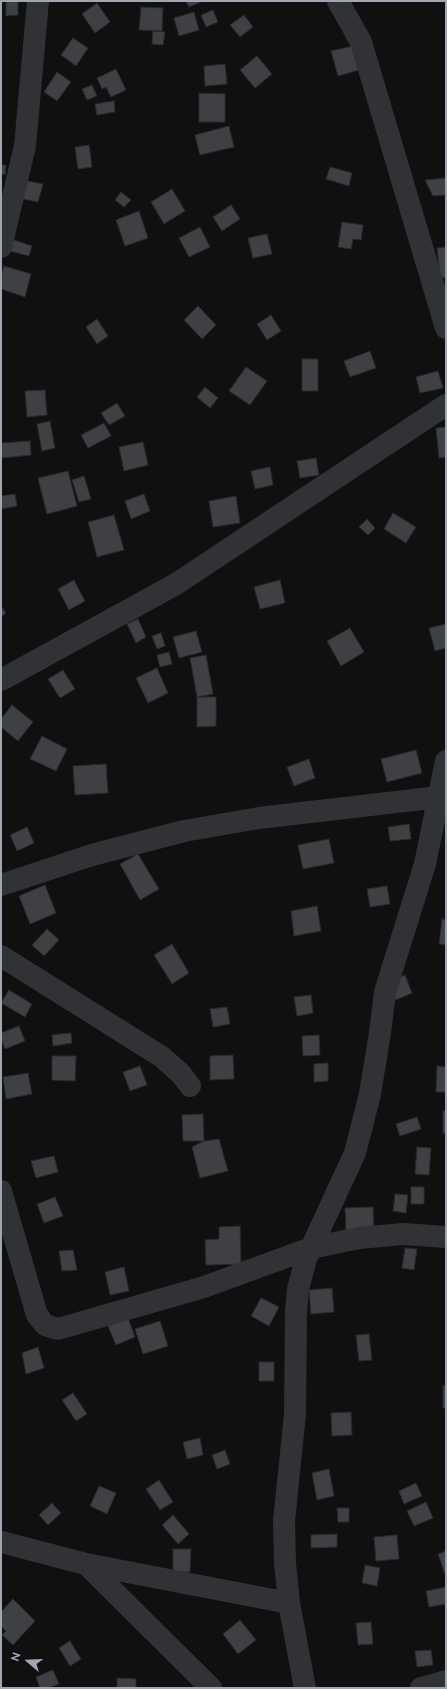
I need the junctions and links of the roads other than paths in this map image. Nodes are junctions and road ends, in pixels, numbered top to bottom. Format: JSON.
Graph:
{"nodes":[{"id":1,"x":38,"y":1,"type":"edge"},
{"id":2,"x":343,"y":4,"type":"edge"},
{"id":3,"x":1,"y":247,"type":"edge"},
{"id":4,"x":446,"y":328,"type":"edge"},
{"id":5,"x":446,"y":405,"type":"edge"},
{"id":6,"x":1,"y":680,"type":"edge"},
{"id":7,"x":446,"y":761,"type":"edge"},
{"id":8,"x":439,"y":797,"type":"junction"},
{"id":9,"x":1,"y":884,"type":"edge"},
{"id":10,"x":1,"y":956,"type":"edge"},
{"id":11,"x":190,"y":1086,"type":"dead end"},
{"id":12,"x":1,"y":1191,"type":"edge"},
{"id":13,"x":446,"y":1236,"type":"edge"},
{"id":14,"x":311,"y":1248,"type":"junction"},
{"id":15,"x":1,"y":1542,"type":"edge"},
{"id":16,"x":86,"y":1564,"type":"junction"},
{"id":17,"x":289,"y":1603,"type":"junction"},
{"id":18,"x":446,"y":1681,"type":"edge"},
{"id":19,"x":211,"y":1688,"type":"edge"},
{"id":20,"x":305,"y":1688,"type":"edge"},
{"id":21,"x":421,"y":1688,"type":"edge"}],
"edges":[{"from":1,"to":3,"type":"street"},
{"from":2,"to":4,"type":"street"},
{"from":5,"to":6,"type":"street"},
{"from":7,"to":8,"type":"street"},
{"from":8,"to":9,"type":"street"},
{"from":8,"to":14,"type":"street"},
{"from":10,"to":11,"type":"street"},
{"from":12,"to":14,"type":"street"},
{"from":13,"to":14,"type":"street"},
{"from":14,"to":17,"type":"street"},
{"from":15,"to":16,"type":"street"},
{"from":16,"to":17,"type":"street"},
{"from":16,"to":19,"type":"street"},
{"from":17,"to":20,"type":"street"},
{"from":18,"to":21,"type":"street"}]}
